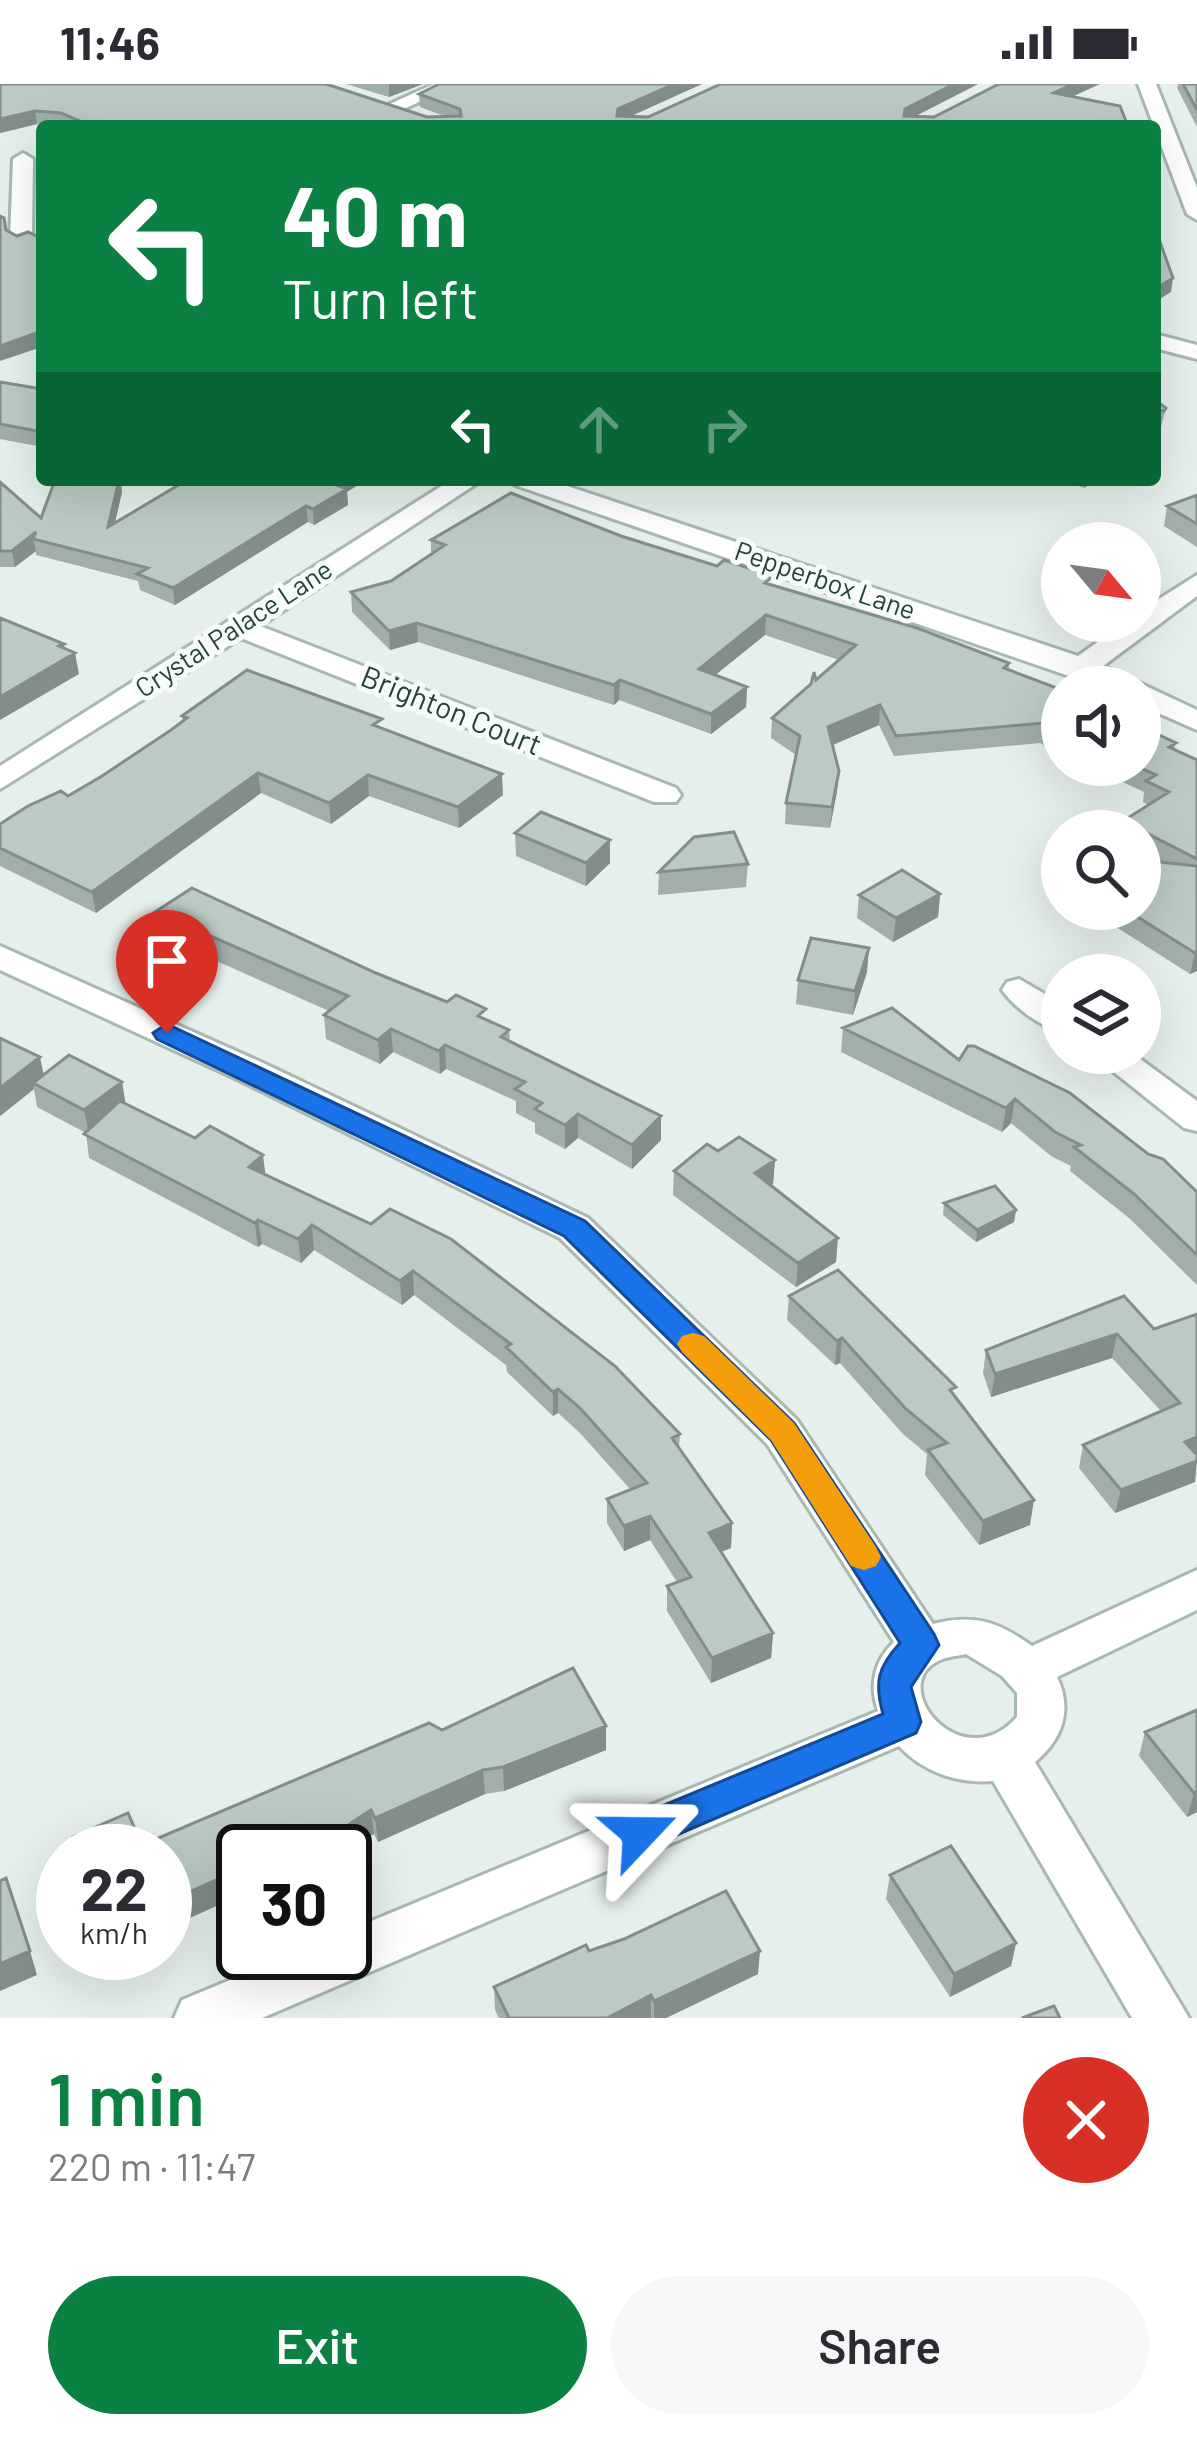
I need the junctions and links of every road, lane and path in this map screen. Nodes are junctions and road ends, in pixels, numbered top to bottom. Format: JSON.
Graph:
{"nodes":[{"id":1,"x":450,"y":84,"type":"edge"},
{"id":2,"x":1147,"y":84,"type":"edge"},
{"id":3,"x":429,"y":120,"type":"edge"},
{"id":4,"x":1161,"y":120,"type":"edge"},
{"id":5,"x":1161,"y":120,"type":"edge"},
{"id":6,"x":23,"y":159,"type":"dead end"},
{"id":7,"x":1197,"y":214,"type":"edge"},
{"id":8,"x":21,"y":240,"type":"edge"},
{"id":9,"x":1161,"y":343,"type":"edge"},
{"id":10,"x":1197,"y":352,"type":"edge"},
{"id":11,"x":461,"y":486,"type":"edge"},
{"id":12,"x":542,"y":486,"type":"edge"},
{"id":13,"x":1197,"y":583,"type":"edge"},
{"id":14,"x":238,"y":627,"type":"junction"},
{"id":15,"x":1079,"y":666,"type":"edge"},
{"id":16,"x":1083,"y":666,"type":"edge"},
{"id":17,"x":1161,"y":704,"type":"edge"},
{"id":18,"x":1197,"y":721,"type":"edge"},
{"id":19,"x":0,"y":780,"type":"edge"},
{"id":20,"x":664,"y":795,"type":"dead end"},
{"id":21,"x":0,"y":957,"type":"edge"},
{"id":22,"x":1019,"y":990,"type":"dead end"},
{"id":23,"x":1041,"y":1006,"type":"edge"},
{"id":24,"x":1136,"y":1074,"type":"edge"},
{"id":25,"x":1197,"y":1119,"type":"edge"},
{"id":26,"x":1197,"y":1589,"type":"edge"},
{"id":27,"x":921,"y":1645,"type":"junction"},
{"id":28,"x":1030,"y":1669,"type":"junction"},
{"id":29,"x":903,"y":1722,"type":"junction"},
{"id":30,"x":1004,"y":1755,"type":"junction"},
{"id":31,"x":201,"y":2018,"type":"edge"},
{"id":32,"x":1162,"y":2018,"type":"edge"}],
"edges":[{"from":1,"to":3,"type":"street"},
{"from":2,"to":4,"type":"street"},
{"from":5,"to":7,"type":"street"},
{"from":6,"to":8,"type":"street"},
{"from":9,"to":10,"type":"street"},
{"from":11,"to":14,"type":"street","name":"Crystal Palace Lane"},
{"from":12,"to":15,"type":"street","name":"Pepperbox Lane"},
{"from":13,"to":16,"type":"street"},
{"from":14,"to":19,"type":"street","name":"Crystal Palace Lane"},
{"from":14,"to":20,"type":"street","name":"Brighton Court"},
{"from":17,"to":18,"type":"street"},
{"from":21,"to":27,"type":"street"},
{"from":22,"to":23,"type":"street"},
{"from":24,"to":25,"type":"street"},
{"from":26,"to":28,"type":"street"},
{"from":27,"to":28,"type":"street"},
{"from":27,"to":29,"type":"street"},
{"from":28,"to":30,"type":"street"},
{"from":29,"to":30,"type":"street"},
{"from":29,"to":31,"type":"street"},
{"from":30,"to":32,"type":"street"}]}
